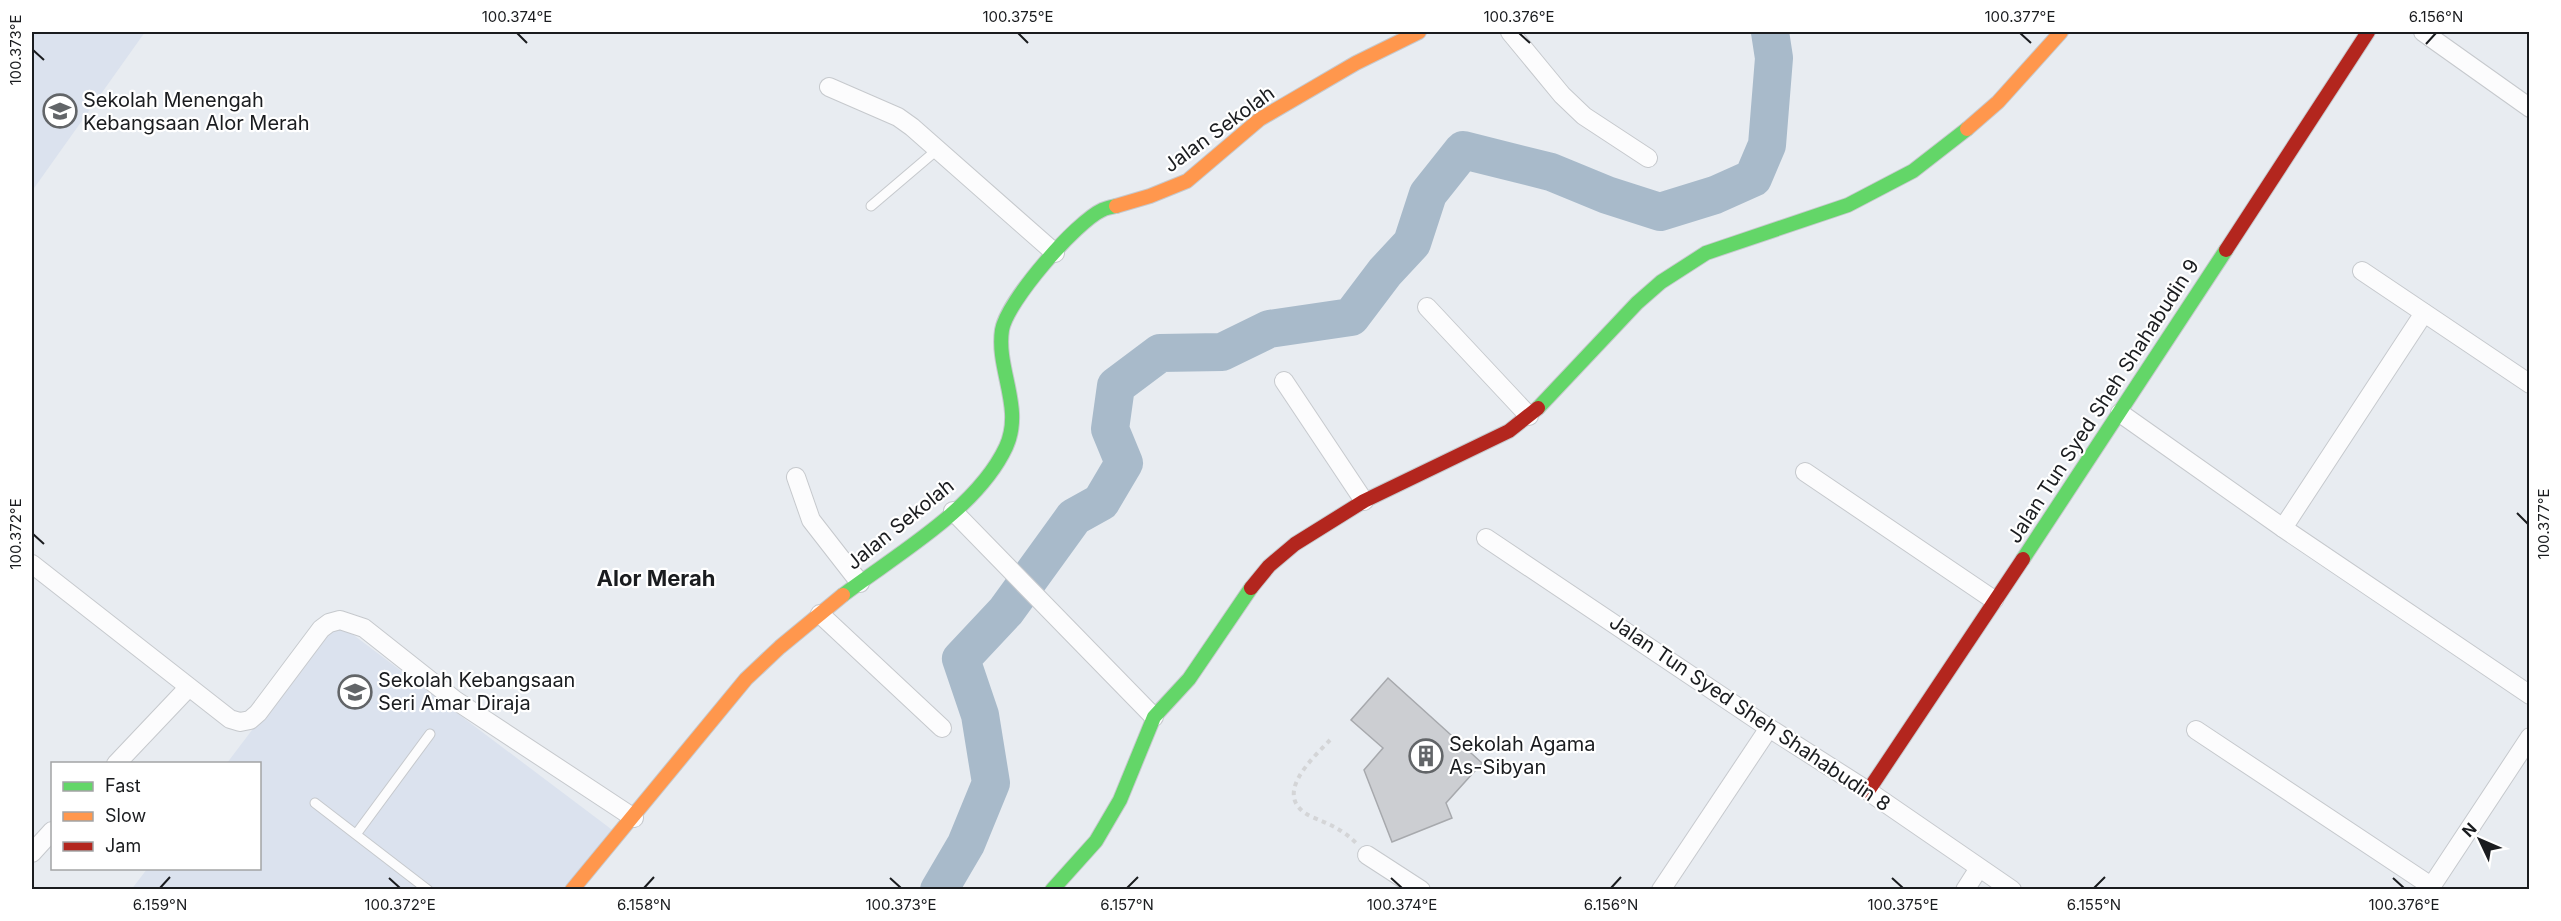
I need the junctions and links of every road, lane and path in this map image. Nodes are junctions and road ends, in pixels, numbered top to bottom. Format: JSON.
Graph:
{"nodes":[{"id":1,"x":1419,"y":32,"type":"edge"},
{"id":2,"x":1510,"y":32,"type":"edge"},
{"id":3,"x":2061,"y":32,"type":"edge"},
{"id":4,"x":2368,"y":32,"type":"edge"},
{"id":5,"x":2423,"y":32,"type":"edge"},
{"id":6,"x":829,"y":87,"type":"dead end"},
{"id":7,"x":2529,"y":108,"type":"edge"},
{"id":8,"x":938,"y":149,"type":"junction"},
{"id":9,"x":1648,"y":158,"type":"dead end"},
{"id":10,"x":871,"y":206,"type":"dead end"},
{"id":11,"x":1055,"y":253,"type":"junction"},
{"id":12,"x":2362,"y":271,"type":"dead end"},
{"id":13,"x":1427,"y":307,"type":"dead end"},
{"id":14,"x":2424,"y":313,"type":"junction"},
{"id":15,"x":1284,"y":381,"type":"dead end"},
{"id":16,"x":2529,"y":384,"type":"edge"},
{"id":17,"x":2120,"y":413,"type":"junction"},
{"id":18,"x":1529,"y":416,"type":"junction"},
{"id":19,"x":1805,"y":472,"type":"dead end"},
{"id":20,"x":796,"y":477,"type":"dead end"},
{"id":21,"x":1364,"y":501,"type":"junction"},
{"id":22,"x":953,"y":511,"type":"junction"},
{"id":23,"x":2283,"y":528,"type":"junction"},
{"id":24,"x":1486,"y":538,"type":"dead end"},
{"id":25,"x":32,"y":564,"type":"edge"},
{"id":26,"x":860,"y":583,"type":"junction"},
{"id":27,"x":1994,"y":600,"type":"junction"},
{"id":28,"x":820,"y":614,"type":"junction"},
{"id":29,"x":188,"y":688,"type":"junction"},
{"id":30,"x":2529,"y":695,"type":"edge"},
{"id":31,"x":1154,"y":717,"type":"junction"},
{"id":32,"x":942,"y":728,"type":"dead end"},
{"id":33,"x":1769,"y":728,"type":"junction"},
{"id":34,"x":2196,"y":729,"type":"dead end"},
{"id":35,"x":430,"y":734,"type":"dead end"},
{"id":36,"x":2529,"y":737,"type":"edge"},
{"id":37,"x":1330,"y":740,"type":"dead end"},
{"id":38,"x":118,"y":762,"type":"edge"},
{"id":39,"x":1868,"y":791,"type":"junction"},
{"id":40,"x":315,"y":803,"type":"dead end"},
{"id":41,"x":634,"y":818,"type":"junction"},
{"id":42,"x":51,"y":832,"type":"edge"},
{"id":43,"x":357,"y":833,"type":"junction"},
{"id":44,"x":32,"y":853,"type":"edge"},
{"id":45,"x":1367,"y":855,"type":"joint"},
{"id":46,"x":1979,"y":868,"type":"junction"},
{"id":47,"x":2430,"y":887,"type":"edge"},
{"id":48,"x":428,"y":890,"type":"edge"},
{"id":49,"x":572,"y":890,"type":"edge"},
{"id":50,"x":1052,"y":890,"type":"edge"},
{"id":51,"x":1421,"y":890,"type":"edge"},
{"id":52,"x":1661,"y":890,"type":"edge"},
{"id":53,"x":1965,"y":890,"type":"edge"},
{"id":54,"x":2013,"y":890,"type":"edge"}],
"edges":[{"from":1,"to":11,"type":"street","name":"Jalan Sekolah"},
{"from":2,"to":9,"type":"street"},
{"from":3,"to":18,"type":"street"},
{"from":4,"to":17,"type":"street","name":"Jalan Tun Syed Sheh Shahabudin 9"},
{"from":5,"to":7,"type":"street"},
{"from":6,"to":8,"type":"street"},
{"from":8,"to":10,"type":"lane"},
{"from":8,"to":11,"type":"street"},
{"from":11,"to":22,"type":"street","name":"Jalan Sekolah"},
{"from":12,"to":14,"type":"street"},
{"from":13,"to":18,"type":"street"},
{"from":14,"to":16,"type":"street"},
{"from":14,"to":23,"type":"street"},
{"from":15,"to":21,"type":"street"},
{"from":17,"to":23,"type":"street"},
{"from":17,"to":27,"type":"street","name":"Jalan Tun Syed Sheh Shahabudin 9"},
{"from":18,"to":21,"type":"street"},
{"from":19,"to":27,"type":"street"},
{"from":20,"to":26,"type":"street"},
{"from":21,"to":31,"type":"street"},
{"from":22,"to":26,"type":"street","name":"Jalan Sekolah"},
{"from":22,"to":31,"type":"street"},
{"from":23,"to":30,"type":"street"},
{"from":24,"to":33,"type":"street","name":"Jalan Tun Syed Sheh Shahabudin 8"},
{"from":25,"to":29,"type":"street"},
{"from":26,"to":28,"type":"street","name":"Jalan Sekolah"},
{"from":27,"to":39,"type":"street","name":"Jalan Tun Syed Sheh Shahabudin 9"},
{"from":28,"to":32,"type":"street"},
{"from":28,"to":41,"type":"street","name":"Jalan Sekolah"},
{"from":29,"to":38,"type":"street"},
{"from":29,"to":41,"type":"street"},
{"from":31,"to":50,"type":"street"},
{"from":33,"to":39,"type":"street","name":"Jalan Tun Syed Sheh Shahabudin 8"},
{"from":33,"to":52,"type":"street"},
{"from":34,"to":47,"type":"street"},
{"from":35,"to":43,"type":"lane"},
{"from":36,"to":47,"type":"street"},
{"from":37,"to":45,"type":"path"},
{"from":39,"to":46,"type":"street","name":"Jalan Tun Syed Sheh Shahabudin 8"},
{"from":40,"to":43,"type":"lane"},
{"from":41,"to":49,"type":"street","name":"Jalan Sekolah"},
{"from":42,"to":44,"type":"street"},
{"from":43,"to":48,"type":"lane"},
{"from":45,"to":51,"type":"street"},
{"from":46,"to":53,"type":"street"},
{"from":46,"to":54,"type":"street","name":"Jalan Tun Syed Sheh Shahabudin 8"}]}
